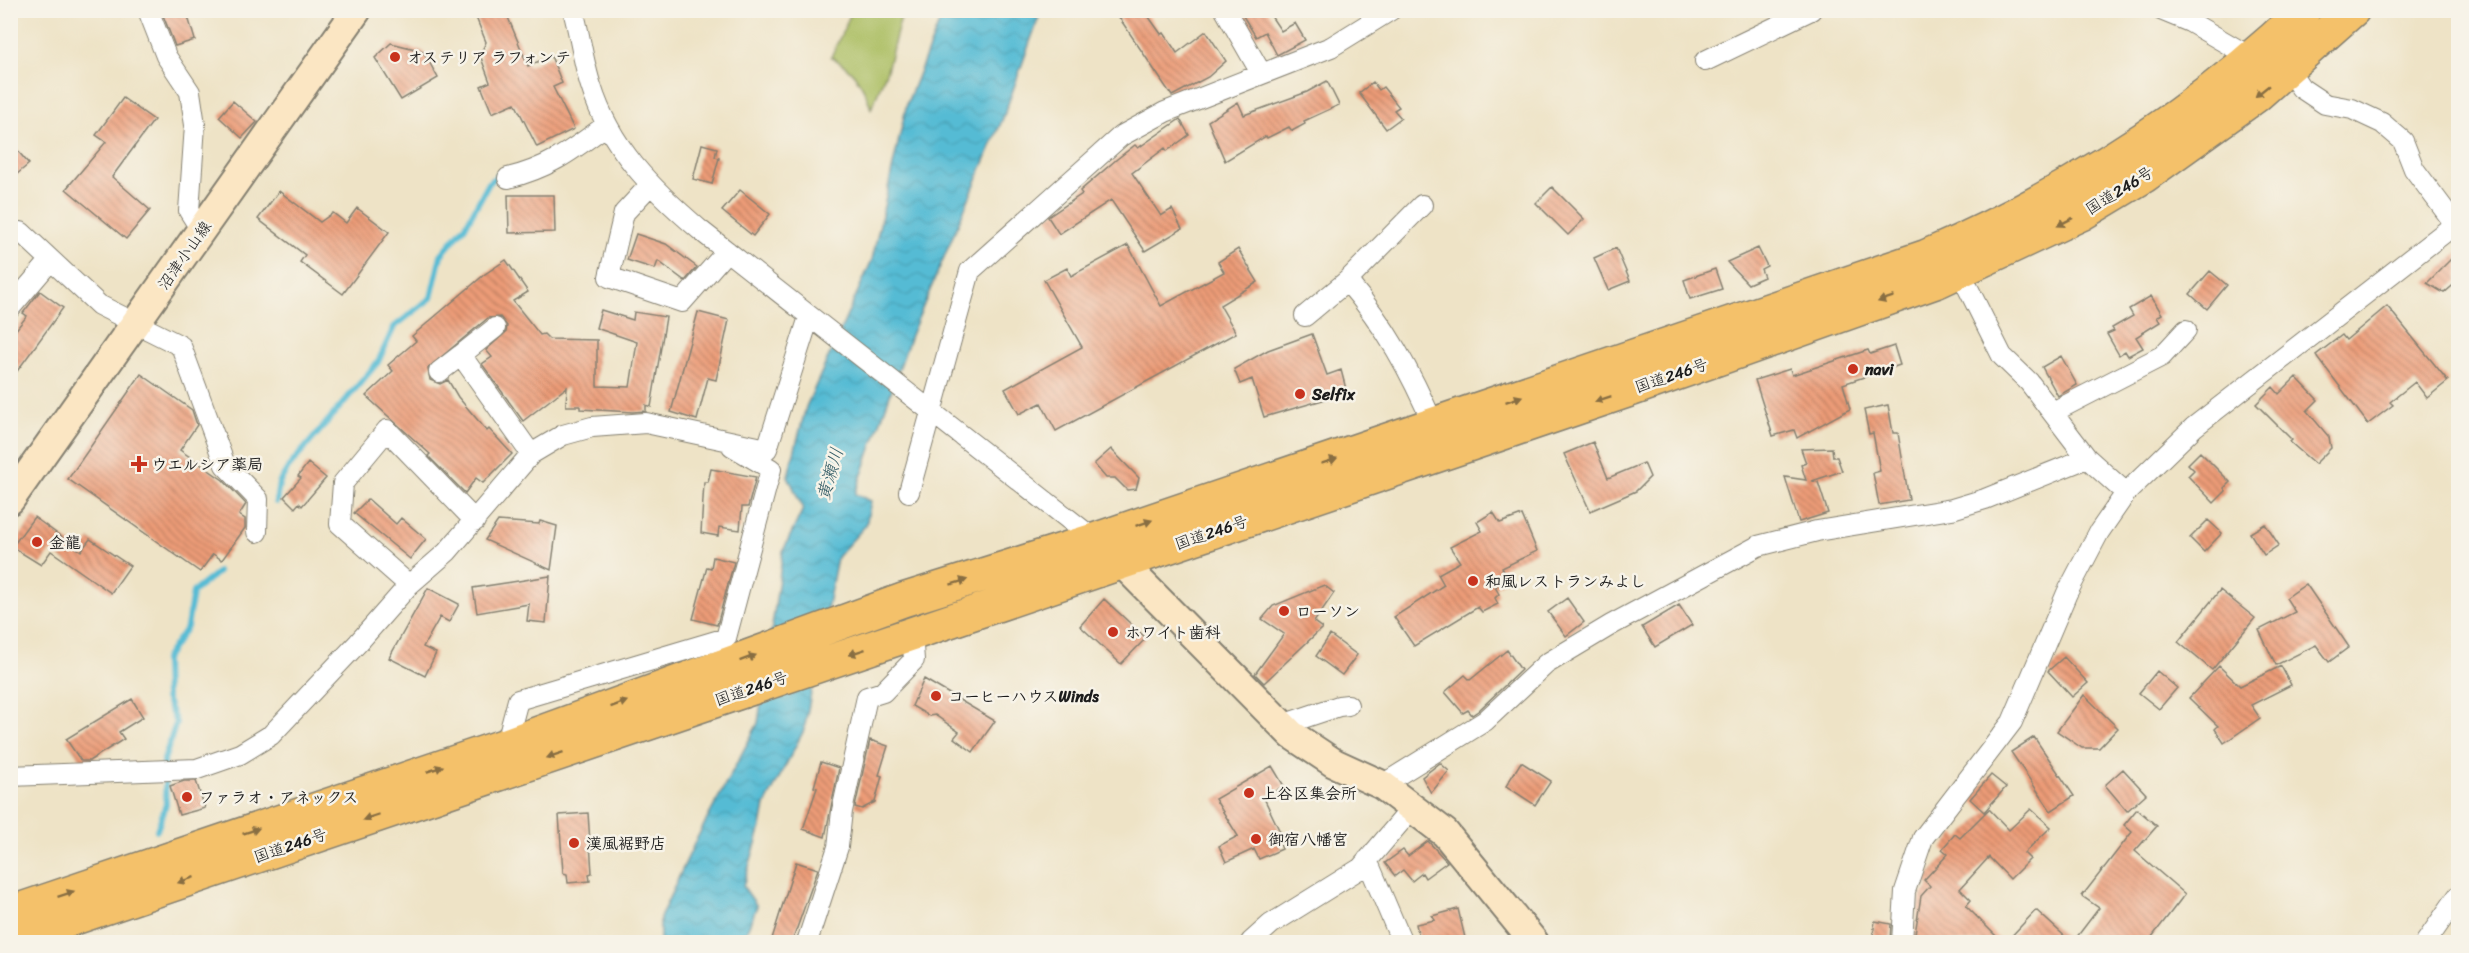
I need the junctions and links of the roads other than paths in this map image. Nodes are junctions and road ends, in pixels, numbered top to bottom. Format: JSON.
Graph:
{"nodes":[{"id":1,"x":148,"y":10,"type":"edge"},
{"id":2,"x":357,"y":10,"type":"edge"},
{"id":3,"x":573,"y":10,"type":"edge"},
{"id":4,"x":1225,"y":10,"type":"edge"},
{"id":5,"x":1391,"y":10,"type":"edge"},
{"id":6,"x":1811,"y":10,"type":"edge"},
{"id":7,"x":2161,"y":10,"type":"edge"},
{"id":8,"x":2304,"y":10,"type":"edge"},
{"id":9,"x":2353,"y":10,"type":"edge"},
{"id":10,"x":2252,"y":58,"type":"junction"},
{"id":11,"x":1705,"y":61,"type":"dead end"},
{"id":12,"x":2289,"y":69,"type":"junction"},
{"id":13,"x":1261,"y":73,"type":"junction"},
{"id":14,"x":605,"y":126,"type":"junction"},
{"id":15,"x":508,"y":178,"type":"dead end"},
{"id":16,"x":650,"y":185,"type":"junction"},
{"id":17,"x":1422,"y":206,"type":"dead end"},
{"id":18,"x":2457,"y":223,"type":"edge"},
{"id":19,"x":201,"y":230,"type":"junction"},
{"id":20,"x":21,"y":232,"type":"dead end"},
{"id":21,"x":727,"y":251,"type":"junction"},
{"id":22,"x":51,"y":260,"type":"junction"},
{"id":23,"x":1959,"y":272,"type":"junction"},
{"id":24,"x":1347,"y":281,"type":"junction"},
{"id":25,"x":10,"y":308,"type":"edge"},
{"id":26,"x":1305,"y":316,"type":"dead end"},
{"id":27,"x":810,"y":317,"type":"junction"},
{"id":28,"x":135,"y":323,"type":"junction"},
{"id":29,"x":495,"y":328,"type":"dead end"},
{"id":30,"x":2186,"y":330,"type":"dead end"},
{"id":31,"x":461,"y":356,"type":"junction"},
{"id":32,"x":439,"y":372,"type":"dead end"},
{"id":33,"x":931,"y":412,"type":"junction"},
{"id":34,"x":2053,"y":412,"type":"junction"},
{"id":35,"x":1434,"y":426,"type":"junction"},
{"id":36,"x":723,"y":439,"type":"junction"},
{"id":37,"x":531,"y":454,"type":"junction"},
{"id":38,"x":2087,"y":458,"type":"junction"},
{"id":39,"x":909,"y":492,"type":"dead end"},
{"id":40,"x":2126,"y":493,"type":"junction"},
{"id":41,"x":10,"y":500,"type":"edge"},
{"id":42,"x":475,"y":520,"type":"junction"},
{"id":43,"x":258,"y":532,"type":"dead end"},
{"id":44,"x":1094,"y":540,"type":"junction"},
{"id":45,"x":1121,"y":562,"type":"junction"},
{"id":46,"x":409,"y":585,"type":"junction"},
{"id":47,"x":912,"y":633,"type":"junction"},
{"id":48,"x":692,"y":693,"type":"junction"},
{"id":49,"x":1348,"y":705,"type":"dead end"},
{"id":50,"x":1282,"y":725,"type":"junction"},
{"id":51,"x":506,"y":745,"type":"junction"},
{"id":52,"x":10,"y":776,"type":"edge"},
{"id":53,"x":1382,"y":784,"type":"junction"},
{"id":54,"x":1413,"y":807,"type":"junction"},
{"id":55,"x":1367,"y":860,"type":"junction"},
{"id":56,"x":2458,"y":896,"type":"edge"},
{"id":57,"x":10,"y":913,"type":"edge"},
{"id":58,"x":10,"y":940,"type":"edge"},
{"id":59,"x":807,"y":942,"type":"edge"},
{"id":60,"x":1251,"y":942,"type":"edge"},
{"id":61,"x":1402,"y":942,"type":"edge"},
{"id":62,"x":1534,"y":942,"type":"edge"},
{"id":63,"x":1902,"y":942,"type":"edge"},
{"id":64,"x":2426,"y":942,"type":"edge"}],
"edges":[{"from":1,"to":19,"type":"street"},
{"from":2,"to":19,"type":"main road","name":"沼津小山線"},
{"from":3,"to":14,"type":"street"},
{"from":4,"to":13,"type":"street"},
{"from":5,"to":13,"type":"street"},
{"from":6,"to":11,"type":"street"},
{"from":7,"to":10,"type":"street"},
{"from":8,"to":10,"type":"highway","name":"国道246号"},
{"from":9,"to":12,"type":"highway","name":"国道246号"},
{"from":35,"to":10,"type":"highway","name":"国道246号","one_way":true},
{"from":12,"to":18,"type":"street"},
{"from":12,"to":23,"type":"highway","name":"国道246号","one_way":true},
{"from":13,"to":33,"type":"street"},
{"from":14,"to":15,"type":"street"},
{"from":14,"to":16,"type":"street"},
{"from":16,"to":21,"type":"street"},
{"from":16,"to":21,"type":"street"},
{"from":17,"to":24,"type":"street"},
{"from":18,"to":40,"type":"street"},
{"from":19,"to":28,"type":"main road","name":"沼津小山線"},
{"from":20,"to":22,"type":"street"},
{"from":21,"to":27,"type":"street"},
{"from":22,"to":25,"type":"street"},
{"from":22,"to":28,"type":"street"},
{"from":23,"to":34,"type":"street"},
{"from":23,"to":45,"type":"highway","name":"国道246号","one_way":true},
{"from":24,"to":26,"type":"street"},
{"from":24,"to":35,"type":"street"},
{"from":27,"to":33,"type":"street"},
{"from":27,"to":36,"type":"street"},
{"from":28,"to":41,"type":"main road","name":"沼津小山線"},
{"from":28,"to":43,"type":"street"},
{"from":29,"to":31,"type":"street"},
{"from":30,"to":34,"type":"street"},
{"from":31,"to":32,"type":"street"},
{"from":31,"to":37,"type":"street"},
{"from":33,"to":39,"type":"street"},
{"from":33,"to":44,"type":"street"},
{"from":34,"to":38,"type":"street"},
{"from":44,"to":35,"type":"highway","name":"国道246号","one_way":true},
{"from":36,"to":37,"type":"street"},
{"from":36,"to":51,"type":"street"},
{"from":37,"to":42,"type":"street"},
{"from":38,"to":40,"type":"street"},
{"from":38,"to":53,"type":"street"},
{"from":40,"to":63,"type":"street"},
{"from":42,"to":46,"type":"street"},
{"from":42,"to":46,"type":"street"},
{"from":44,"to":45,"type":"street"},
{"from":48,"to":44,"type":"highway","name":"国道246号","one_way":true},
{"from":45,"to":47,"type":"highway","name":"国道246号"},
{"from":45,"to":50,"type":"main road"},
{"from":46,"to":52,"type":"street"},
{"from":47,"to":48,"type":"highway","name":"国道246号","one_way":true},
{"from":47,"to":59,"type":"street"},
{"from":51,"to":48,"type":"highway","name":"国道246号","one_way":true},
{"from":48,"to":58,"type":"highway","name":"国道246号","one_way":true},
{"from":49,"to":50,"type":"street"},
{"from":50,"to":53,"type":"main road"},
{"from":57,"to":51,"type":"highway","name":"国道246号","one_way":true},
{"from":53,"to":54,"type":"main road"},
{"from":54,"to":55,"type":"street"},
{"from":54,"to":62,"type":"main road"},
{"from":55,"to":60,"type":"street"},
{"from":55,"to":61,"type":"street"},
{"from":56,"to":64,"type":"street"}]}
